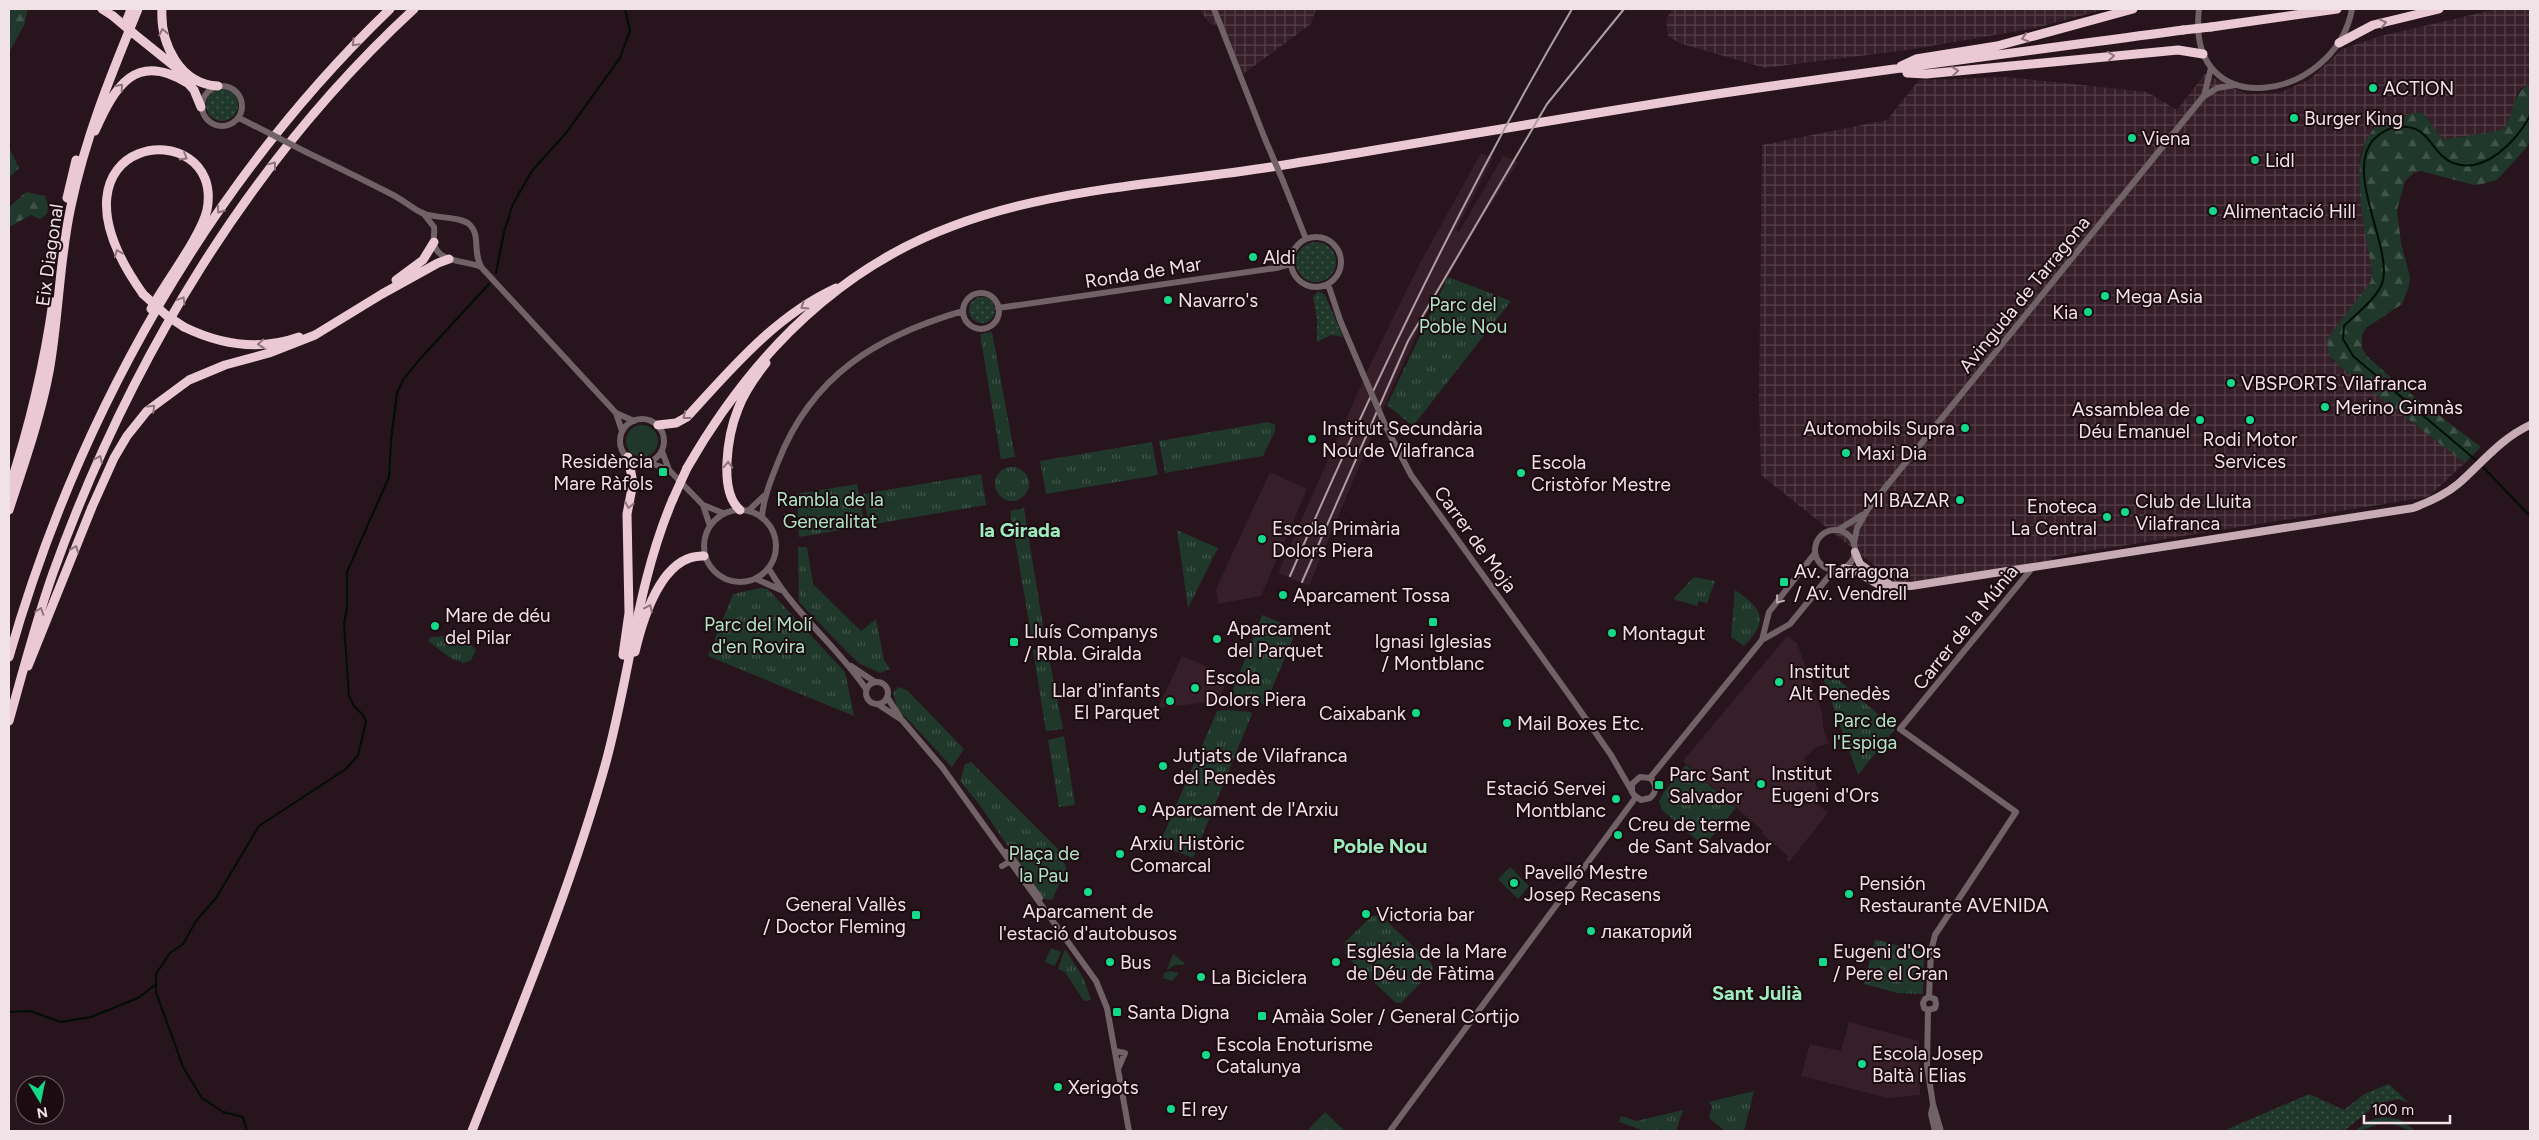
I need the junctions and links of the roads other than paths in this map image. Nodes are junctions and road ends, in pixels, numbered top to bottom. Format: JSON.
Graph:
{"nodes":[{"id":1,"x":102,"y":9,"type":"edge"},
{"id":2,"x":106,"y":9,"type":"edge"},
{"id":3,"x":131,"y":9,"type":"edge"},
{"id":4,"x":138,"y":9,"type":"edge"},
{"id":5,"x":162,"y":9,"type":"edge"},
{"id":6,"x":390,"y":9,"type":"edge"},
{"id":7,"x":414,"y":9,"type":"edge"},
{"id":8,"x":1214,"y":9,"type":"edge"},
{"id":9,"x":2133,"y":9,"type":"edge"},
{"id":10,"x":2199,"y":9,"type":"edge"},
{"id":11,"x":2333,"y":9,"type":"edge"},
{"id":12,"x":2337,"y":9,"type":"edge"},
{"id":13,"x":2352,"y":9,"type":"edge"},
{"id":14,"x":2439,"y":9,"type":"edge"},
{"id":15,"x":112,"y":16,"type":"junction"},
{"id":16,"x":2339,"y":43,"type":"junction"},
{"id":17,"x":2203,"y":54,"type":"junction"},
{"id":18,"x":2211,"y":68,"type":"junction"},
{"id":19,"x":1889,"y":72,"type":"junction"},
{"id":20,"x":190,"y":81,"type":"junction"},
{"id":21,"x":2235,"y":85,"type":"junction"},
{"id":22,"x":218,"y":86,"type":"junction"},
{"id":23,"x":2203,"y":97,"type":"junction"},
{"id":24,"x":201,"y":107,"type":"junction"},
{"id":25,"x":238,"y":118,"type":"junction"},
{"id":26,"x":82,"y":161,"type":"junction"},
{"id":27,"x":422,"y":212,"type":"junction"},
{"id":28,"x":449,"y":219,"type":"junction"},
{"id":29,"x":434,"y":237,"type":"junction"},
{"id":30,"x":1306,"y":239,"type":"junction"},
{"id":31,"x":475,"y":245,"type":"junction"},
{"id":32,"x":453,"y":259,"type":"junction"},
{"id":33,"x":1291,"y":264,"type":"junction"},
{"id":34,"x":482,"y":268,"type":"junction"},
{"id":35,"x":847,"y":283,"type":"junction"},
{"id":36,"x":1328,"y":284,"type":"junction"},
{"id":37,"x":998,"y":308,"type":"junction"},
{"id":38,"x":963,"y":311,"type":"junction"},
{"id":39,"x":616,"y":413,"type":"junction"},
{"id":40,"x":634,"y":421,"type":"junction"},
{"id":41,"x":658,"y":425,"type":"junction"},
{"id":42,"x":2530,"y":425,"type":"edge"},
{"id":43,"x":622,"y":432,"type":"junction"},
{"id":44,"x":93,"y":434,"type":"junction"},
{"id":45,"x":662,"y":451,"type":"junction"},
{"id":46,"x":628,"y":457,"type":"junction"},
{"id":47,"x":648,"y":462,"type":"junction"},
{"id":48,"x":669,"y":470,"type":"junction"},
{"id":49,"x":9,"y":489,"type":"edge"},
{"id":50,"x":764,"y":496,"type":"junction"},
{"id":51,"x":703,"y":505,"type":"junction"},
{"id":52,"x":1868,"y":509,"type":"junction"},
{"id":53,"x":9,"y":510,"type":"edge"},
{"id":54,"x":744,"y":510,"type":"junction"},
{"id":55,"x":723,"y":513,"type":"junction"},
{"id":56,"x":762,"y":516,"type":"junction"},
{"id":57,"x":710,"y":526,"type":"junction"},
{"id":58,"x":1838,"y":530,"type":"junction"},
{"id":59,"x":1854,"y":548,"type":"junction"},
{"id":60,"x":1815,"y":553,"type":"junction"},
{"id":61,"x":704,"y":556,"type":"junction"},
{"id":62,"x":1844,"y":568,"type":"junction"},
{"id":63,"x":2033,"y":568,"type":"junction"},
{"id":64,"x":769,"y":569,"type":"junction"},
{"id":65,"x":1834,"y":570,"type":"junction"},
{"id":66,"x":756,"y":579,"type":"junction"},
{"id":67,"x":1896,"y":587,"type":"junction"},
{"id":68,"x":781,"y":590,"type":"junction"},
{"id":69,"x":1769,"y":620,"type":"junction"},
{"id":70,"x":1781,"y":628,"type":"junction"},
{"id":71,"x":1762,"y":640,"type":"junction"},
{"id":72,"x":9,"y":657,"type":"edge"},
{"id":73,"x":850,"y":665,"type":"junction"},
{"id":74,"x":22,"y":674,"type":"junction"},
{"id":75,"x":875,"y":682,"type":"junction"},
{"id":76,"x":866,"y":689,"type":"junction"},
{"id":77,"x":622,"y":690,"type":"junction"},
{"id":78,"x":887,"y":697,"type":"junction"},
{"id":79,"x":619,"y":704,"type":"junction"},
{"id":80,"x":879,"y":704,"type":"junction"},
{"id":81,"x":902,"y":720,"type":"junction"},
{"id":82,"x":9,"y":721,"type":"edge"},
{"id":83,"x":1618,"y":768,"type":"junction"},
{"id":84,"x":1637,"y":778,"type":"junction"},
{"id":85,"x":1650,"y":778,"type":"junction"},
{"id":86,"x":1634,"y":795,"type":"junction"},
{"id":87,"x":1005,"y":852,"type":"junction"},
{"id":88,"x":1009,"y":862,"type":"junction"},
{"id":89,"x":1002,"y":866,"type":"dead end"},
{"id":90,"x":1042,"y":905,"type":"junction"},
{"id":91,"x":1115,"y":1052,"type":"junction"},
{"id":92,"x":1118,"y":1072,"type":"junction"},
{"id":93,"x":1933,"y":1104,"type":"junction"},
{"id":94,"x":472,"y":1131,"type":"edge"},
{"id":95,"x":1129,"y":1131,"type":"edge"},
{"id":96,"x":1390,"y":1131,"type":"edge"},
{"id":97,"x":1935,"y":1131,"type":"edge"},
{"id":98,"x":1941,"y":1131,"type":"edge"}],
"edges":[{"from":1,"to":15,"type":"highway"},
{"from":2,"to":15,"type":"highway"},
{"from":3,"to":49,"type":"highway","name":"Eix Diagonal"},
{"from":4,"to":26,"type":"highway","name":"Eix Diagonal"},
{"from":20,"to":5,"type":"highway","one_way":true},
{"from":6,"to":44,"type":"highway","one_way":true},
{"from":74,"to":7,"type":"highway","one_way":true},
{"from":8,"to":30,"type":"street","bridge":true},
{"from":9,"to":19,"type":"highway","one_way":true},
{"from":10,"to":17,"type":"street"},
{"from":11,"to":12,"type":"highway"},
{"from":11,"to":19,"type":"highway","bridge":true},
{"from":13,"to":16,"type":"street"},
{"from":16,"to":14,"type":"highway","one_way":true},
{"from":15,"to":20,"type":"highway","bridge":true},
{"from":16,"to":21,"type":"street"},
{"from":17,"to":18,"type":"street"},
{"from":19,"to":17,"type":"highway","one_way":true},
{"from":18,"to":21,"type":"street"},
{"from":18,"to":23,"type":"street","name":"Avinguda de Tarragona"},
{"from":19,"to":35,"type":"highway"},
{"from":20,"to":22,"type":"highway"},
{"from":20,"to":24,"type":"highway"},
{"from":26,"to":20,"type":"highway","one_way":true},
{"from":21,"to":23,"type":"street","name":"Avinguda de Tarragona"},
{"from":22,"to":24,"type":"street"},
{"from":22,"to":25,"type":"street"},
{"from":23,"to":52,"type":"street","name":"Avinguda de Tarragona"},
{"from":24,"to":25,"type":"street"},
{"from":25,"to":27,"type":"street","bridge":true},
{"from":26,"to":53,"type":"highway","name":"Eix Diagonal"},
{"from":27,"to":28,"type":"street"},
{"from":27,"to":29,"type":"street"},
{"from":28,"to":29,"type":"street"},
{"from":28,"to":31,"type":"street"},
{"from":29,"to":32,"type":"street"},
{"from":29,"to":44,"type":"highway","one_way":true,"bridge":true},
{"from":30,"to":33,"type":"street"},
{"from":30,"to":36,"type":"street"},
{"from":31,"to":32,"type":"street"},
{"from":31,"to":34,"type":"street"},
{"from":32,"to":34,"type":"street"},
{"from":74,"to":32,"type":"highway","one_way":true},
{"from":33,"to":36,"type":"street"},
{"from":33,"to":37,"type":"street","name":"Ronda de Mar"},
{"from":34,"to":39,"type":"street"},
{"from":35,"to":41,"type":"highway","one_way":true},
{"from":54,"to":35,"type":"highway","one_way":true},
{"from":35,"to":77,"type":"highway","bridge":true},
{"from":36,"to":83,"type":"street","name":"Carrer de Moja","bridge":true},
{"from":37,"to":38,"type":"street"},
{"from":37,"to":38,"type":"street"},
{"from":38,"to":50,"type":"street"},
{"from":39,"to":40,"type":"street"},
{"from":39,"to":43,"type":"street"},
{"from":40,"to":41,"type":"street"},
{"from":40,"to":43,"type":"street"},
{"from":41,"to":45,"type":"street"},
{"from":42,"to":63,"type":"main road"},
{"from":43,"to":46,"type":"street"},
{"from":44,"to":72,"type":"highway"},
{"from":45,"to":47,"type":"street"},
{"from":45,"to":48,"type":"street"},
{"from":46,"to":47,"type":"street"},
{"from":46,"to":77,"type":"highway","one_way":true},
{"from":47,"to":48,"type":"street"},
{"from":48,"to":51,"type":"street"},
{"from":50,"to":54,"type":"street"},
{"from":50,"to":56,"type":"street"},
{"from":51,"to":55,"type":"street"},
{"from":51,"to":57,"type":"street"},
{"from":52,"to":58,"type":"street","name":"Avinguda de Tarragona"},
{"from":52,"to":59,"type":"street","name":"Avinguda de Tarragona"},
{"from":54,"to":55,"type":"street"},
{"from":54,"to":56,"type":"street"},
{"from":55,"to":57,"type":"street"},
{"from":56,"to":64,"type":"street"},
{"from":57,"to":61,"type":"street"},
{"from":58,"to":59,"type":"street"},
{"from":58,"to":60,"type":"street"},
{"from":59,"to":62,"type":"street"},
{"from":59,"to":67,"type":"main road"},
{"from":60,"to":65,"type":"street"},
{"from":60,"to":69,"type":"street","one_way":true},
{"from":61,"to":66,"type":"street"},
{"from":79,"to":61,"type":"highway","one_way":true},
{"from":62,"to":65,"type":"street"},
{"from":62,"to":67,"type":"main road"},
{"from":63,"to":67,"type":"main road"},
{"from":63,"to":93,"type":"street","name":"Carrer de la Múnia"},
{"from":64,"to":66,"type":"street"},
{"from":64,"to":68,"type":"street"},
{"from":65,"to":70,"type":"street"},
{"from":66,"to":68,"type":"street"},
{"from":68,"to":73,"type":"street"},
{"from":69,"to":70,"type":"street"},
{"from":69,"to":71,"type":"street"},
{"from":70,"to":71,"type":"street"},
{"from":71,"to":85,"type":"street"},
{"from":73,"to":75,"type":"street"},
{"from":73,"to":76,"type":"street"},
{"from":74,"to":82,"type":"highway"},
{"from":75,"to":76,"type":"street"},
{"from":75,"to":78,"type":"street"},
{"from":76,"to":80,"type":"street"},
{"from":77,"to":79,"type":"highway"},
{"from":78,"to":80,"type":"street"},
{"from":78,"to":81,"type":"street"},
{"from":79,"to":94,"type":"highway"},
{"from":80,"to":81,"type":"street"},
{"from":81,"to":87,"type":"street"},
{"from":83,"to":84,"type":"street","name":"Carrer de Moja"},
{"from":83,"to":86,"type":"street","name":"Carrer de Moja"},
{"from":84,"to":85,"type":"street"},
{"from":84,"to":86,"type":"street"},
{"from":85,"to":86,"type":"street"},
{"from":86,"to":96,"type":"street"},
{"from":87,"to":88,"type":"street"},
{"from":87,"to":90,"type":"street"},
{"from":88,"to":89,"type":"street"},
{"from":88,"to":90,"type":"street"},
{"from":90,"to":91,"type":"street"},
{"from":91,"to":92,"type":"street"},
{"from":91,"to":92,"type":"street"},
{"from":92,"to":95,"type":"street"},
{"from":93,"to":97,"type":"street"},
{"from":93,"to":98,"type":"street"}]}
